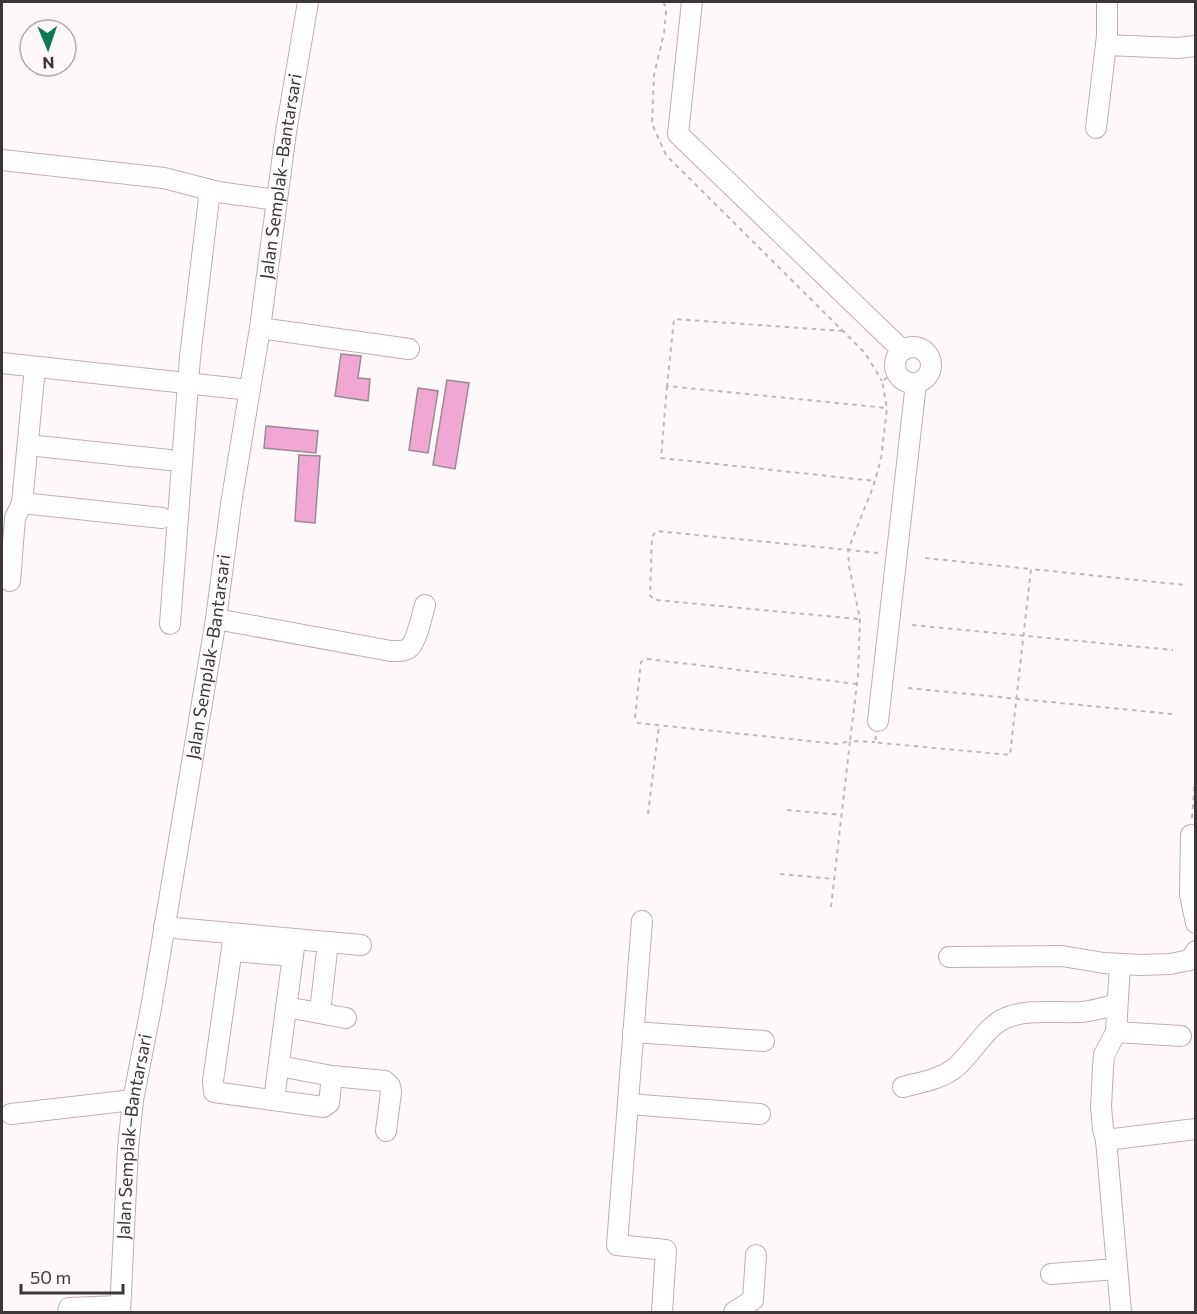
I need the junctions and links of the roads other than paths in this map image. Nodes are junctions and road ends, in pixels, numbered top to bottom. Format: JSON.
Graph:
{"nodes":[{"id":1,"x":308,"y":2,"type":"edge"},
{"id":2,"x":692,"y":2,"type":"edge"},
{"id":3,"x":1107,"y":2,"type":"edge"},
{"id":4,"x":1106,"y":45,"type":"junction"},
{"id":5,"x":1196,"y":46,"type":"edge"},
{"id":6,"x":1096,"y":128,"type":"dead end"},
{"id":7,"x":2,"y":160,"type":"edge"},
{"id":8,"x":210,"y":190,"type":"junction"},
{"id":9,"x":276,"y":200,"type":"junction"},
{"id":10,"x":260,"y":328,"type":"junction"},
{"id":11,"x":409,"y":349,"type":"dead end"},
{"id":12,"x":902,"y":350,"type":"junction"},
{"id":13,"x":2,"y":363,"type":"edge"},
{"id":14,"x":35,"y":367,"type":"junction"},
{"id":15,"x":188,"y":383,"type":"junction"},
{"id":16,"x":916,"y":383,"type":"junction"},
{"id":17,"x":250,"y":390,"type":"junction"},
{"id":18,"x":28,"y":445,"type":"junction"},
{"id":19,"x":169,"y":460,"type":"dead end"},
{"id":20,"x":22,"y":503,"type":"junction"},
{"id":21,"x":162,"y":518,"type":"dead end"},
{"id":22,"x":7,"y":553,"type":"edge"},
{"id":23,"x":10,"y":581,"type":"dead end"},
{"id":24,"x":425,"y":605,"type":"dead end"},
{"id":25,"x":216,"y":619,"type":"junction"},
{"id":26,"x":170,"y":624,"type":"dead end"},
{"id":27,"x":878,"y":721,"type":"road end"},
{"id":28,"x":1191,"y":835,"type":"road end"},
{"id":29,"x":642,"y":921,"type":"dead end"},
{"id":30,"x":1196,"y":923,"type":"edge"},
{"id":31,"x":164,"y":927,"type":"junction"},
{"id":32,"x":328,"y":942,"type":"junction"},
{"id":33,"x":234,"y":943,"type":"junction"},
{"id":34,"x":361,"y":945,"type":"dead end"},
{"id":35,"x":293,"y":948,"type":"junction"},
{"id":36,"x":1196,"y":951,"type":"edge"},
{"id":37,"x":949,"y":957,"type":"dead end"},
{"id":38,"x":1120,"y":964,"type":"junction"},
{"id":39,"x":1117,"y":1004,"type":"junction"},
{"id":40,"x":286,"y":1007,"type":"junction"},
{"id":41,"x":320,"y":1012,"type":"junction"},
{"id":42,"x":346,"y":1018,"type":"dead end"},
{"id":43,"x":633,"y":1032,"type":"junction"},
{"id":44,"x":1116,"y":1032,"type":"junction"},
{"id":45,"x":1182,"y":1036,"type":"dead end"},
{"id":46,"x":764,"y":1041,"type":"dead end"},
{"id":47,"x":279,"y":1066,"type":"junction"},
{"id":48,"x":332,"y":1076,"type":"junction"},
{"id":49,"x":903,"y":1087,"type":"dead end"},
{"id":50,"x":134,"y":1100,"type":"junction"},
{"id":51,"x":273,"y":1100,"type":"junction"},
{"id":52,"x":628,"y":1104,"type":"junction"},
{"id":53,"x":760,"y":1113,"type":"dead end"},
{"id":54,"x":11,"y":1114,"type":"dead end"},
{"id":55,"x":1196,"y":1129,"type":"edge"},
{"id":56,"x":386,"y":1131,"type":"dead end"},
{"id":57,"x":1106,"y":1140,"type":"junction"},
{"id":58,"x":756,"y":1255,"type":"dead end"},
{"id":59,"x":1117,"y":1269,"type":"junction"},
{"id":60,"x":1051,"y":1274,"type":"dead end"},
{"id":61,"x":120,"y":1309,"type":"edge"},
{"id":62,"x":68,"y":1312,"type":"edge"},
{"id":63,"x":662,"y":1312,"type":"edge"},
{"id":64,"x":734,"y":1312,"type":"edge"},
{"id":65,"x":1121,"y":1312,"type":"edge"}],
"edges":[{"from":1,"to":9,"type":"street","name":"Jalan Semplak–Bantarsari"},
{"from":2,"to":12,"type":"street"},
{"from":3,"to":4,"type":"street"},
{"from":4,"to":5,"type":"street"},
{"from":4,"to":6,"type":"street"},
{"from":7,"to":8,"type":"street"},
{"from":8,"to":9,"type":"street"},
{"from":8,"to":15,"type":"street"},
{"from":9,"to":10,"type":"street","name":"Jalan Semplak–Bantarsari"},
{"from":10,"to":11,"type":"street"},
{"from":10,"to":17,"type":"street","name":"Jalan Semplak–Bantarsari"},
{"from":12,"to":16,"type":"street"},
{"from":12,"to":16,"type":"street"},
{"from":13,"to":14,"type":"street"},
{"from":14,"to":15,"type":"street"},
{"from":14,"to":18,"type":"street"},
{"from":15,"to":17,"type":"street"},
{"from":15,"to":26,"type":"street"},
{"from":16,"to":27,"type":"street"},
{"from":17,"to":25,"type":"street","name":"Jalan Semplak–Bantarsari"},
{"from":18,"to":19,"type":"street"},
{"from":18,"to":20,"type":"street"},
{"from":20,"to":21,"type":"street"},
{"from":20,"to":22,"type":"street"},
{"from":22,"to":23,"type":"street"},
{"from":24,"to":25,"type":"street"},
{"from":25,"to":31,"type":"street","name":"Jalan Semplak–Bantarsari"},
{"from":28,"to":30,"type":"street"},
{"from":29,"to":43,"type":"street"},
{"from":31,"to":33,"type":"street"},
{"from":31,"to":50,"type":"street","name":"Jalan Semplak–Bantarsari"},
{"from":32,"to":34,"type":"street"},
{"from":32,"to":35,"type":"street"},
{"from":32,"to":41,"type":"street"},
{"from":33,"to":35,"type":"street"},
{"from":33,"to":51,"type":"street"},
{"from":35,"to":40,"type":"street"},
{"from":36,"to":38,"type":"street"},
{"from":37,"to":38,"type":"street"},
{"from":38,"to":39,"type":"street"},
{"from":39,"to":44,"type":"street"},
{"from":39,"to":49,"type":"street"},
{"from":40,"to":41,"type":"street"},
{"from":40,"to":47,"type":"street"},
{"from":41,"to":42,"type":"street"},
{"from":43,"to":46,"type":"street"},
{"from":43,"to":52,"type":"street"},
{"from":44,"to":45,"type":"street"},
{"from":44,"to":57,"type":"street"},
{"from":47,"to":48,"type":"street"},
{"from":47,"to":51,"type":"street"},
{"from":48,"to":51,"type":"street"},
{"from":48,"to":56,"type":"street"},
{"from":50,"to":54,"type":"street"},
{"from":50,"to":61,"type":"street","name":"Jalan Semplak–Bantarsari"},
{"from":52,"to":53,"type":"street"},
{"from":52,"to":63,"type":"street"},
{"from":55,"to":57,"type":"street"},
{"from":57,"to":59,"type":"street"},
{"from":58,"to":64,"type":"street"},
{"from":59,"to":60,"type":"street"},
{"from":59,"to":65,"type":"street"},
{"from":61,"to":62,"type":"street"}]}
